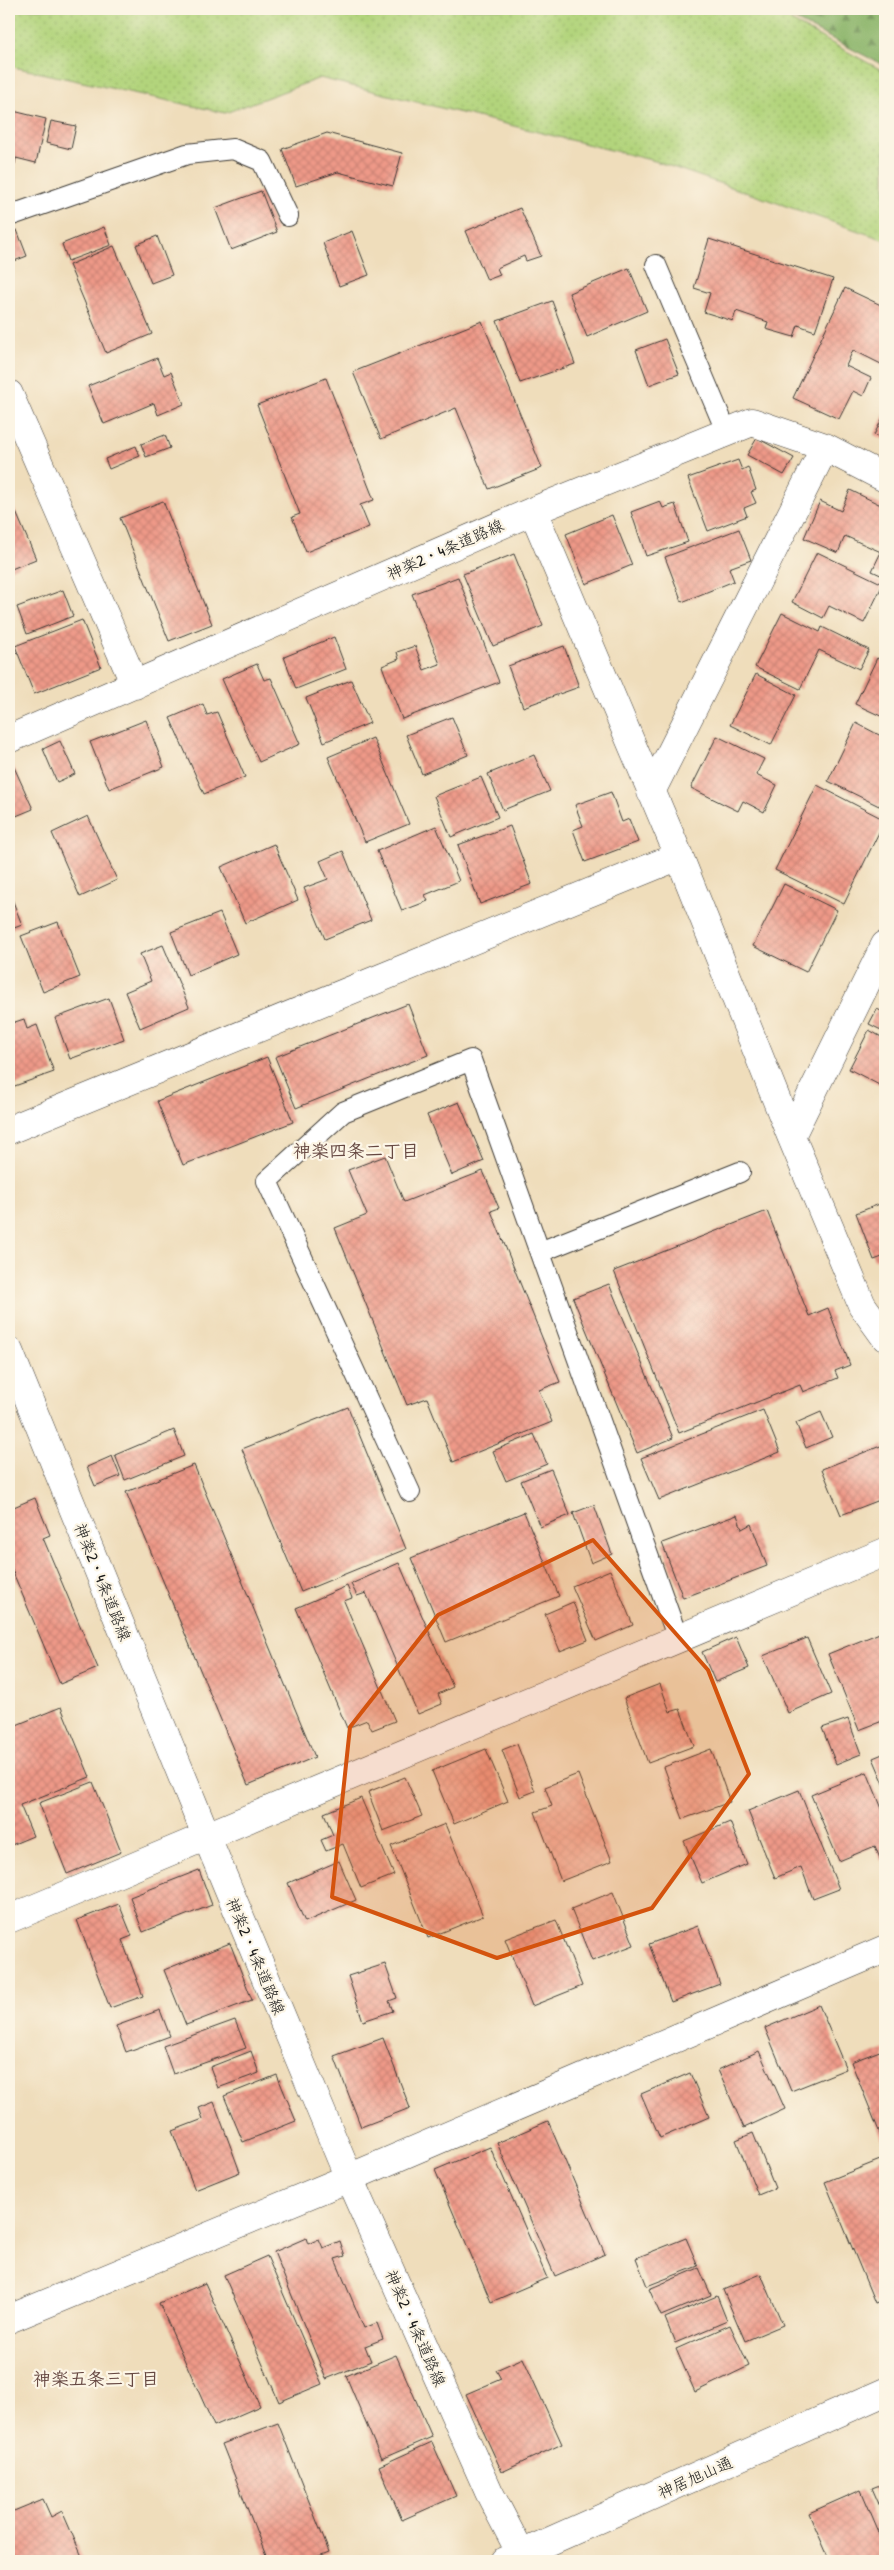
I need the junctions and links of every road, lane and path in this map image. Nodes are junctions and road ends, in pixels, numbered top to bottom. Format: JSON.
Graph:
{"nodes":[{"id":1,"x":9,"y":216,"type":"edge"},
{"id":2,"x":288,"y":216,"type":"dead end"},
{"id":3,"x":656,"y":265,"type":"dead end"},
{"id":4,"x":9,"y":394,"type":"edge"},
{"id":5,"x":727,"y":433,"type":"junction"},
{"id":6,"x":826,"y":447,"type":"junction"},
{"id":7,"x":885,"y":478,"type":"edge"},
{"id":8,"x":533,"y":510,"type":"junction"},
{"id":9,"x":134,"y":685,"type":"junction"},
{"id":10,"x":9,"y":739,"type":"edge"},
{"id":11,"x":652,"y":792,"type":"junction"},
{"id":12,"x":679,"y":856,"type":"junction"},
{"id":13,"x":885,"y":945,"type":"edge"},
{"id":14,"x":9,"y":1130,"type":"edge"},
{"id":15,"x":791,"y":1136,"type":"junction"},
{"id":16,"x":740,"y":1172,"type":"dead end"},
{"id":17,"x":540,"y":1252,"type":"junction"},
{"id":18,"x":885,"y":1337,"type":"edge"},
{"id":19,"x":9,"y":1351,"type":"edge"},
{"id":20,"x":410,"y":1492,"type":"dead end"},
{"id":21,"x":885,"y":1552,"type":"edge"},
{"id":22,"x":678,"y":1638,"type":"junction"},
{"id":23,"x":206,"y":1836,"type":"junction"},
{"id":24,"x":9,"y":1919,"type":"edge"},
{"id":25,"x":885,"y":1949,"type":"edge"},
{"id":26,"x":349,"y":2178,"type":"junction"},
{"id":27,"x":9,"y":2319,"type":"edge"},
{"id":28,"x":885,"y":2392,"type":"edge"},
{"id":29,"x":520,"y":2560,"type":"edge"}],
"edges":[{"from":1,"to":2,"type":"lane"},
{"from":3,"to":5,"type":"lane"},
{"from":4,"to":9,"type":"main road"},
{"from":5,"to":6,"type":"main road","name":"神楽2・4条道路線"},
{"from":5,"to":8,"type":"main road","name":"神楽2・4条道路線"},
{"from":6,"to":7,"type":"main road","name":"神楽2・4条道路線"},
{"from":6,"to":11,"type":"main road"},
{"from":8,"to":9,"type":"main road","name":"神楽2・4条道路線"},
{"from":8,"to":11,"type":"main road"},
{"from":9,"to":10,"type":"main road","name":"神楽2・4条道路線"},
{"from":11,"to":12,"type":"main road"},
{"from":12,"to":14,"type":"main road"},
{"from":12,"to":15,"type":"main road"},
{"from":13,"to":15,"type":"main road"},
{"from":15,"to":18,"type":"main road"},
{"from":16,"to":17,"type":"lane"},
{"from":17,"to":20,"type":"lane"},
{"from":17,"to":22,"type":"lane"},
{"from":19,"to":23,"type":"main road","name":"神楽2・4条道路線"},
{"from":21,"to":22,"type":"main road"},
{"from":22,"to":23,"type":"main road"},
{"from":23,"to":24,"type":"main road"},
{"from":23,"to":26,"type":"main road","name":"神楽2・4条道路線"},
{"from":25,"to":26,"type":"main road"},
{"from":26,"to":27,"type":"main road"},
{"from":26,"to":29,"type":"main road","name":"神楽2・4条道路線"},
{"from":28,"to":29,"type":"main road","name":"神居旭山通"}]}
